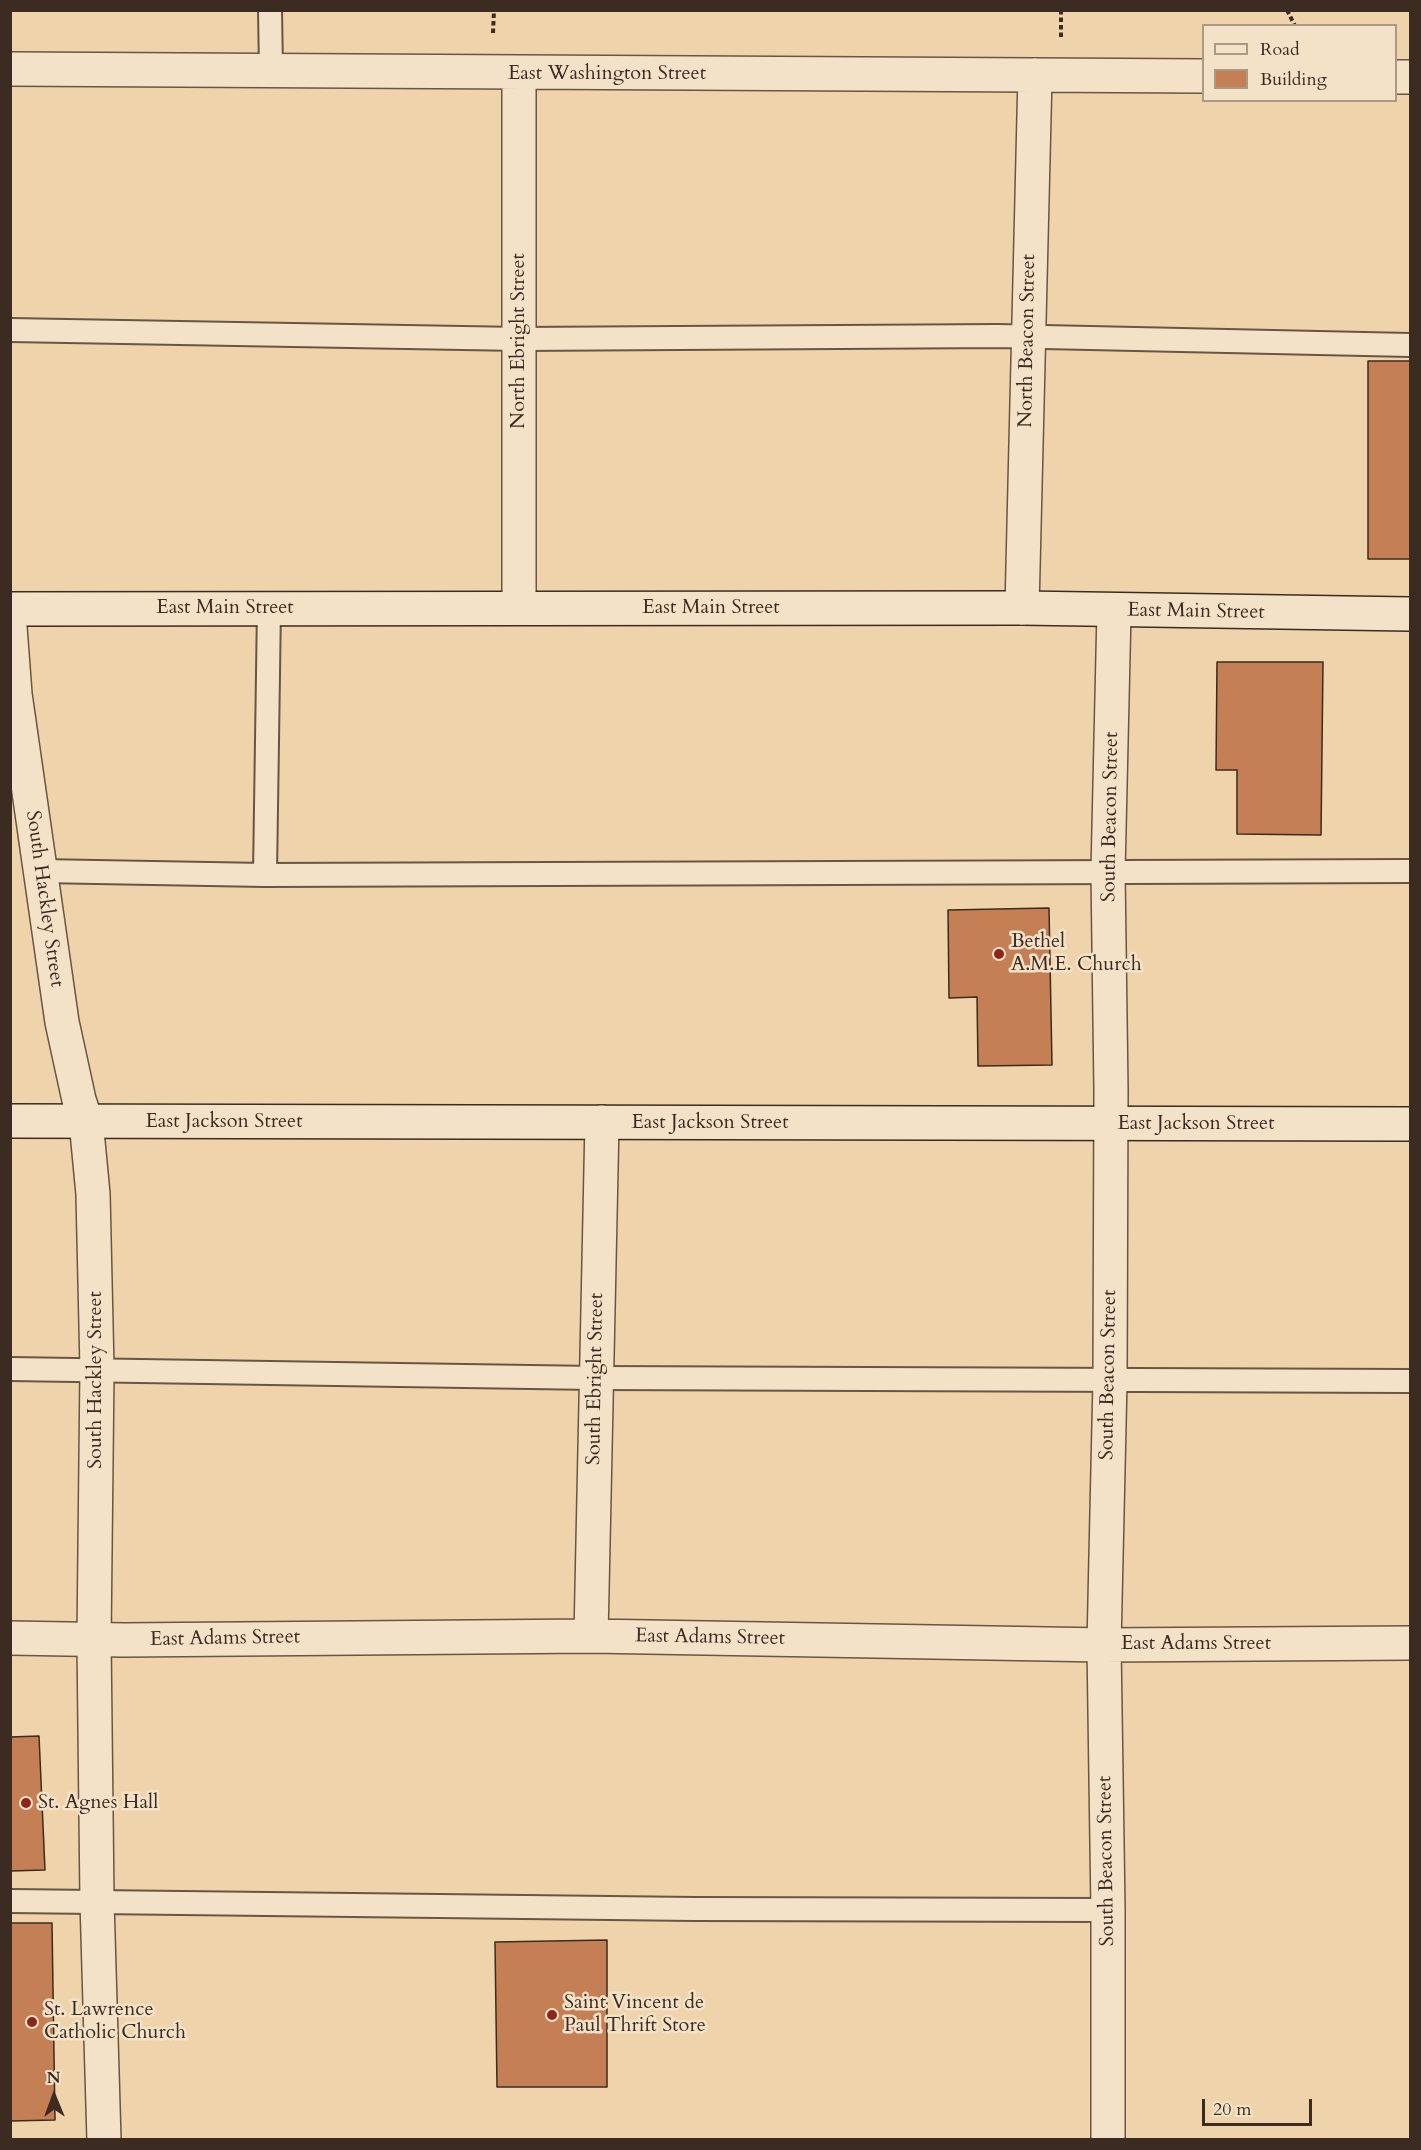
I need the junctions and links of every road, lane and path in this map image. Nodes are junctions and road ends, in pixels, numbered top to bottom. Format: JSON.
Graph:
{"nodes":[{"id":1,"x":270,"y":10,"type":"edge"},
{"id":2,"x":494,"y":10,"type":"edge"},
{"id":3,"x":1061,"y":10,"type":"edge"},
{"id":4,"x":1287,"y":10,"type":"edge"},
{"id":5,"x":1294,"y":24,"type":"edge"},
{"id":6,"x":493,"y":33,"type":"dead end"},
{"id":7,"x":1061,"y":37,"type":"dead end"},
{"id":8,"x":10,"y":69,"type":"edge"},
{"id":9,"x":271,"y":70,"type":"junction"},
{"id":10,"x":519,"y":74,"type":"junction"},
{"id":11,"x":1035,"y":75,"type":"junction"},
{"id":12,"x":1202,"y":76,"type":"edge"},
{"id":13,"x":10,"y":330,"type":"edge"},
{"id":14,"x":1028,"y":337,"type":"junction"},
{"id":15,"x":519,"y":339,"type":"junction"},
{"id":16,"x":1410,"y":345,"type":"edge"},
{"id":17,"x":269,"y":607,"type":"junction"},
{"id":18,"x":519,"y":608,"type":"junction"},
{"id":19,"x":1022,"y":608,"type":"junction"},
{"id":20,"x":10,"y":609,"type":"edge"},
{"id":21,"x":1114,"y":611,"type":"junction"},
{"id":22,"x":1410,"y":614,"type":"edge"},
{"id":23,"x":10,"y":627,"type":"edge"},
{"id":24,"x":40,"y":871,"type":"junction"},
{"id":25,"x":1410,"y":871,"type":"edge"},
{"id":26,"x":1108,"y":872,"type":"junction"},
{"id":27,"x":265,"y":875,"type":"junction"},
{"id":28,"x":10,"y":1121,"type":"edge"},
{"id":29,"x":86,"y":1121,"type":"junction"},
{"id":30,"x":602,"y":1122,"type":"junction"},
{"id":31,"x":1111,"y":1124,"type":"junction"},
{"id":32,"x":1410,"y":1124,"type":"edge"},
{"id":33,"x":10,"y":1369,"type":"edge"},
{"id":34,"x":97,"y":1369,"type":"junction"},
{"id":35,"x":595,"y":1378,"type":"junction"},
{"id":36,"x":1110,"y":1380,"type":"junction"},
{"id":37,"x":1410,"y":1381,"type":"edge"},
{"id":38,"x":591,"y":1636,"type":"junction"},
{"id":39,"x":10,"y":1638,"type":"edge"},
{"id":40,"x":94,"y":1640,"type":"junction"},
{"id":41,"x":1410,"y":1643,"type":"edge"},
{"id":42,"x":1104,"y":1645,"type":"junction"},
{"id":43,"x":10,"y":1901,"type":"edge"},
{"id":44,"x":97,"y":1901,"type":"junction"},
{"id":45,"x":1108,"y":1910,"type":"junction"},
{"id":46,"x":104,"y":2139,"type":"edge"},
{"id":47,"x":1108,"y":2139,"type":"edge"}],
"edges":[{"from":1,"to":9,"type":"lane"},
{"from":2,"to":6,"type":"path"},
{"from":3,"to":7,"type":"path"},
{"from":4,"to":5,"type":"path"},
{"from":8,"to":9,"type":"street","name":"East Washington Street"},
{"from":9,"to":10,"type":"street","name":"East Washington Street"},
{"from":10,"to":11,"type":"street","name":"East Washington Street"},
{"from":10,"to":15,"type":"street","name":"North Ebright Street"},
{"from":11,"to":12,"type":"street","name":"East Washington Street"},
{"from":11,"to":14,"type":"street","name":"North Beacon Street"},
{"from":13,"to":15,"type":"lane"},
{"from":14,"to":15,"type":"lane"},
{"from":14,"to":16,"type":"lane"},
{"from":14,"to":19,"type":"street","name":"North Beacon Street"},
{"from":15,"to":18,"type":"street","name":"North Ebright Street"},
{"from":17,"to":18,"type":"street","name":"East Main Street"},
{"from":17,"to":20,"type":"street","name":"East Main Street"},
{"from":17,"to":27,"type":"lane"},
{"from":18,"to":19,"type":"street","name":"East Main Street"},
{"from":19,"to":21,"type":"street","name":"East Main Street"},
{"from":21,"to":22,"type":"street","name":"East Main Street"},
{"from":21,"to":26,"type":"street","name":"South Beacon Street"},
{"from":23,"to":24,"type":"street","name":"South Hackley Street"},
{"from":24,"to":27,"type":"lane"},
{"from":24,"to":29,"type":"street","name":"South Hackley Street"},
{"from":25,"to":26,"type":"lane"},
{"from":26,"to":27,"type":"lane"},
{"from":26,"to":31,"type":"street","name":"South Beacon Street"},
{"from":28,"to":29,"type":"street","name":"East Jackson Street"},
{"from":29,"to":30,"type":"street","name":"East Jackson Street"},
{"from":29,"to":34,"type":"street","name":"South Hackley Street"},
{"from":30,"to":31,"type":"street","name":"East Jackson Street"},
{"from":30,"to":35,"type":"street","name":"South Ebright Street"},
{"from":31,"to":32,"type":"street","name":"East Jackson Street"},
{"from":31,"to":36,"type":"street","name":"South Beacon Street"},
{"from":33,"to":34,"type":"lane"},
{"from":34,"to":35,"type":"lane"},
{"from":34,"to":40,"type":"street","name":"South Hackley Street"},
{"from":35,"to":36,"type":"lane"},
{"from":35,"to":38,"type":"street","name":"South Ebright Street"},
{"from":36,"to":37,"type":"lane"},
{"from":36,"to":42,"type":"street","name":"South Beacon Street"},
{"from":38,"to":40,"type":"street","name":"East Adams Street"},
{"from":38,"to":42,"type":"street","name":"East Adams Street"},
{"from":39,"to":40,"type":"street","name":"East Adams Street"},
{"from":40,"to":44,"type":"street","name":"South Hackley Street"},
{"from":41,"to":42,"type":"street","name":"East Adams Street"},
{"from":42,"to":45,"type":"street","name":"South Beacon Street"},
{"from":43,"to":44,"type":"lane"},
{"from":44,"to":45,"type":"lane"},
{"from":44,"to":46,"type":"street","name":"South Hackley Street"},
{"from":45,"to":47,"type":"street","name":"South Beacon Street"}]}
